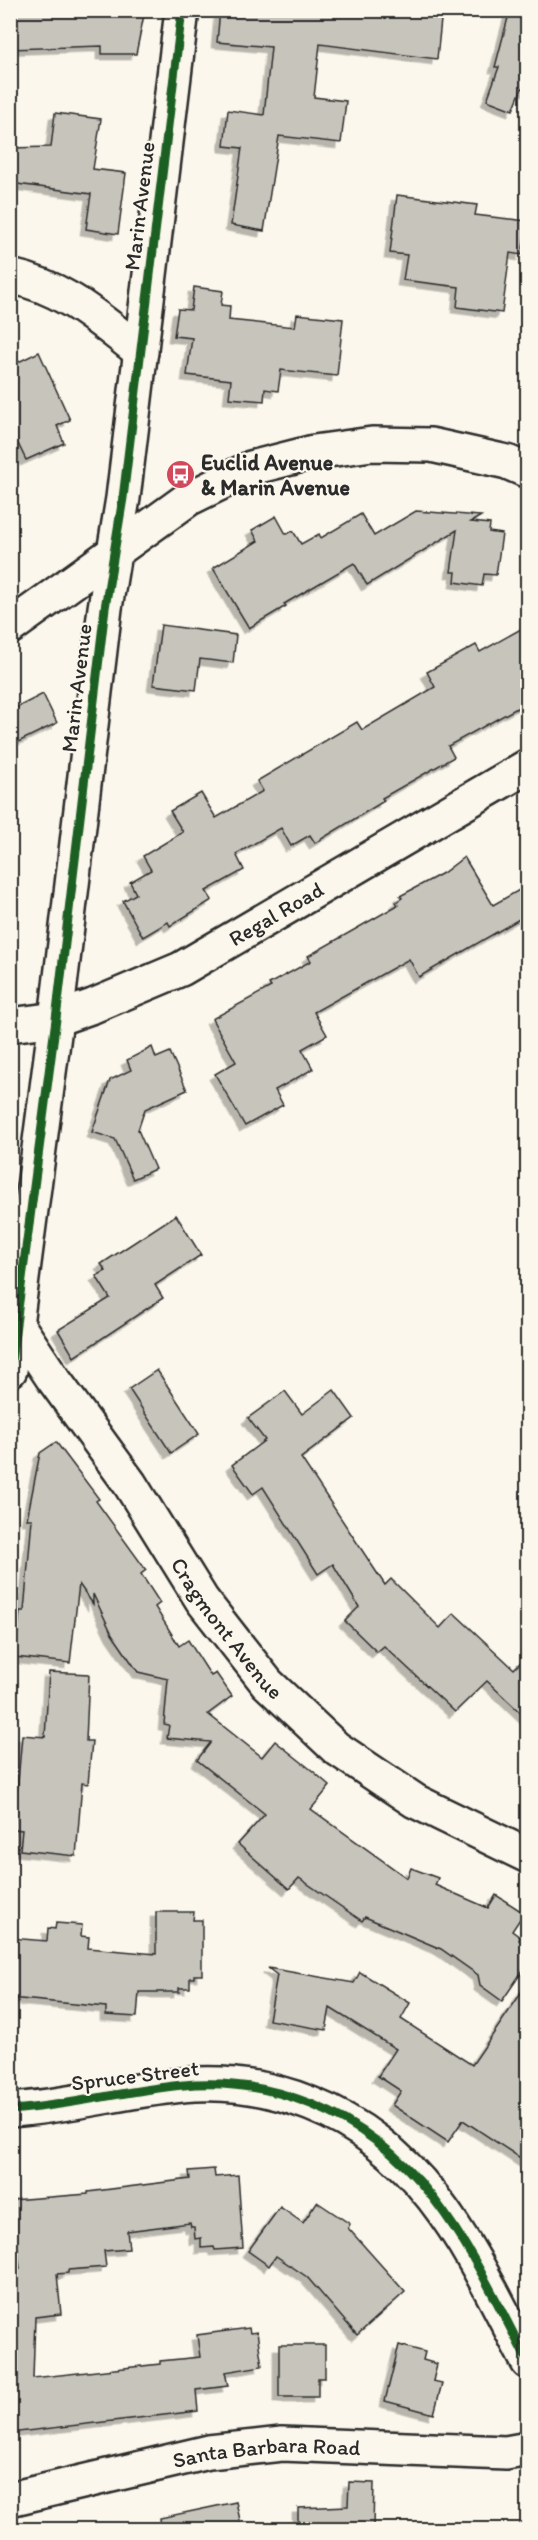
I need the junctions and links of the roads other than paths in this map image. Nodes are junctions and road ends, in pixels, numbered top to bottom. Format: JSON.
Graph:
{"nodes":[{"id":1,"x":183,"y":10,"type":"edge"},
{"id":2,"x":10,"y":276,"type":"edge"},
{"id":3,"x":141,"y":352,"type":"junction"},
{"id":4,"x":528,"y":471,"type":"edge"},
{"id":5,"x":114,"y":553,"type":"junction"},
{"id":6,"x":10,"y":627,"type":"edge"},
{"id":7,"x":528,"y":766,"type":"edge"},
{"id":8,"x":56,"y":1019,"type":"junction"},
{"id":9,"x":10,"y":1025,"type":"edge"},
{"id":10,"x":13,"y":1318,"type":"edge"},
{"id":11,"x":10,"y":1370,"type":"edge"},
{"id":12,"x":528,"y":1856,"type":"edge"},
{"id":13,"x":10,"y":2110,"type":"edge"},
{"id":14,"x":528,"y":2362,"type":"edge"},
{"id":15,"x":528,"y":2449,"type":"edge"},
{"id":16,"x":10,"y":2499,"type":"edge"}],
"edges":[{"from":1,"to":3,"type":"street","name":"Marin Avenue"},
{"from":2,"to":3,"type":"street"},
{"from":3,"to":5,"type":"street","name":"Marin Avenue"},
{"from":4,"to":5,"type":"street"},
{"from":5,"to":6,"type":"street"},
{"from":5,"to":8,"type":"street","name":"Marin Avenue"},
{"from":7,"to":8,"type":"street","name":"Regal Road"},
{"from":8,"to":9,"type":"street","name":"Regal Road"},
{"from":8,"to":10,"type":"street","name":"Marin Avenue"},
{"from":10,"to":11,"type":"street","name":"Marin Avenue"},
{"from":10,"to":12,"type":"street","name":"Cragmont Avenue"},
{"from":13,"to":14,"type":"street","name":"Spruce Street"},
{"from":15,"to":16,"type":"street","name":"Santa Barbara Road"}]}
